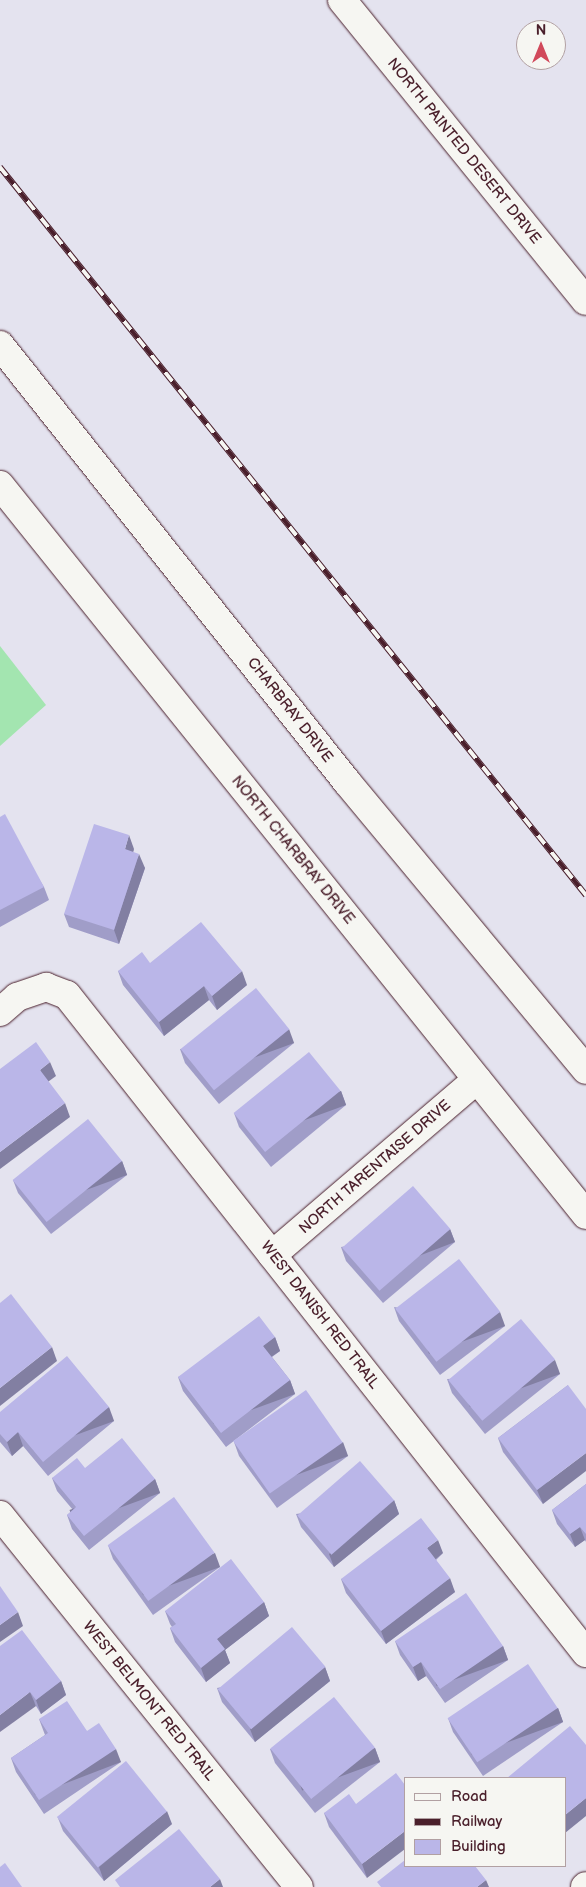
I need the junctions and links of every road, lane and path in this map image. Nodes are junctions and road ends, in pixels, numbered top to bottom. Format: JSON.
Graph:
{"nodes":[{"id":1,"x":342,"y":0,"type":"edge"},
{"id":2,"x":586,"y":301,"type":"edge"},
{"id":3,"x":0,"y":344,"type":"edge"},
{"id":4,"x":0,"y":485,"type":"edge"},
{"id":5,"x":0,"y":1012,"type":"edge"},
{"id":6,"x":586,"y":1070,"type":"edge"},
{"id":7,"x":477,"y":1079,"type":"junction"},
{"id":8,"x":586,"y":1215,"type":"edge"},
{"id":9,"x":272,"y":1255,"type":"junction"},
{"id":10,"x":0,"y":1515,"type":"edge"},
{"id":11,"x":586,"y":1653,"type":"edge"},
{"id":12,"x":299,"y":1887,"type":"edge"}],
"edges":[{"from":1,"to":2,"type":"street","name":"NORTH PAINTED DESERT DRIVE"},
{"from":3,"to":6,"type":"street","name":"CHARBRAY DRIVE"},
{"from":4,"to":7,"type":"street","name":"NORTH CHARBRAY DRIVE"},
{"from":5,"to":9,"type":"street","name":"WEST DANISH RED TRAIL"},
{"from":7,"to":8,"type":"street","name":"NORTH CHARBRAY DRIVE"},
{"from":7,"to":9,"type":"street","name":"NORTH TARENTAISE DRIVE"},
{"from":9,"to":11,"type":"street","name":"WEST DANISH RED TRAIL"},
{"from":10,"to":12,"type":"street","name":"WEST BELMONT RED TRAIL"}]}
